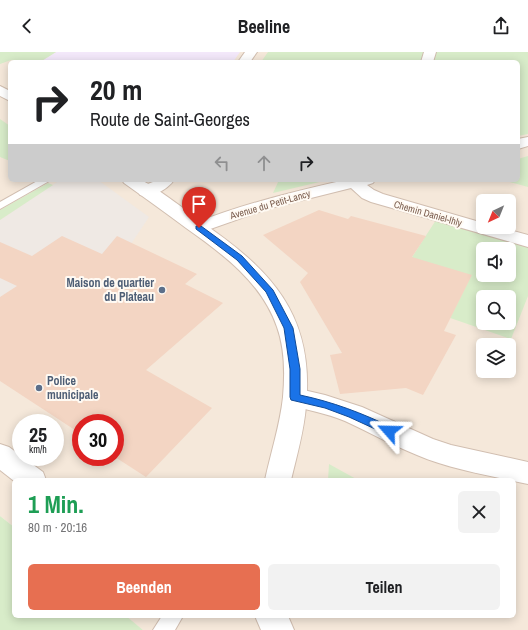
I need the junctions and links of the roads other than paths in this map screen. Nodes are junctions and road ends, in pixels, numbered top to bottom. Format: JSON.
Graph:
{"nodes":[{"id":1,"x":42,"y":182,"type":"edge"},
{"id":2,"x":164,"y":182,"type":"edge"},
{"id":3,"x":356,"y":182,"type":"edge"},
{"id":4,"x":362,"y":182,"type":"edge"},
{"id":5,"x":138,"y":186,"type":"edge"},
{"id":6,"x":0,"y":206,"type":"edge"},
{"id":7,"x":199,"y":228,"type":"junction"},
{"id":8,"x":528,"y":241,"type":"edge"},
{"id":9,"x":295,"y":397,"type":"junction"},
{"id":10,"x":0,"y":455,"type":"edge"},
{"id":11,"x":528,"y":473,"type":"edge"},
{"id":12,"x":30,"y":478,"type":"edge"},
{"id":13,"x":279,"y":478,"type":"edge"},
{"id":14,"x":173,"y":618,"type":"edge"},
{"id":15,"x":272,"y":618,"type":"edge"},
{"id":16,"x":164,"y":630,"type":"edge"},
{"id":17,"x":278,"y":630,"type":"edge"}],
"edges":[{"from":1,"to":6,"type":"lane"},
{"from":2,"to":5,"type":"street"},
{"from":3,"to":7,"type":"street","name":"Avenue du Petit-Lancy"},
{"from":4,"to":8,"type":"street","name":"Chemin Daniel-Ihly"},
{"from":5,"to":7,"type":"street"},
{"from":7,"to":9,"type":"street"},
{"from":9,"to":11,"type":"street"},
{"from":9,"to":13,"type":"street"},
{"from":10,"to":12,"type":"street"},
{"from":14,"to":16,"type":"lane"},
{"from":15,"to":17,"type":"street"}]}
